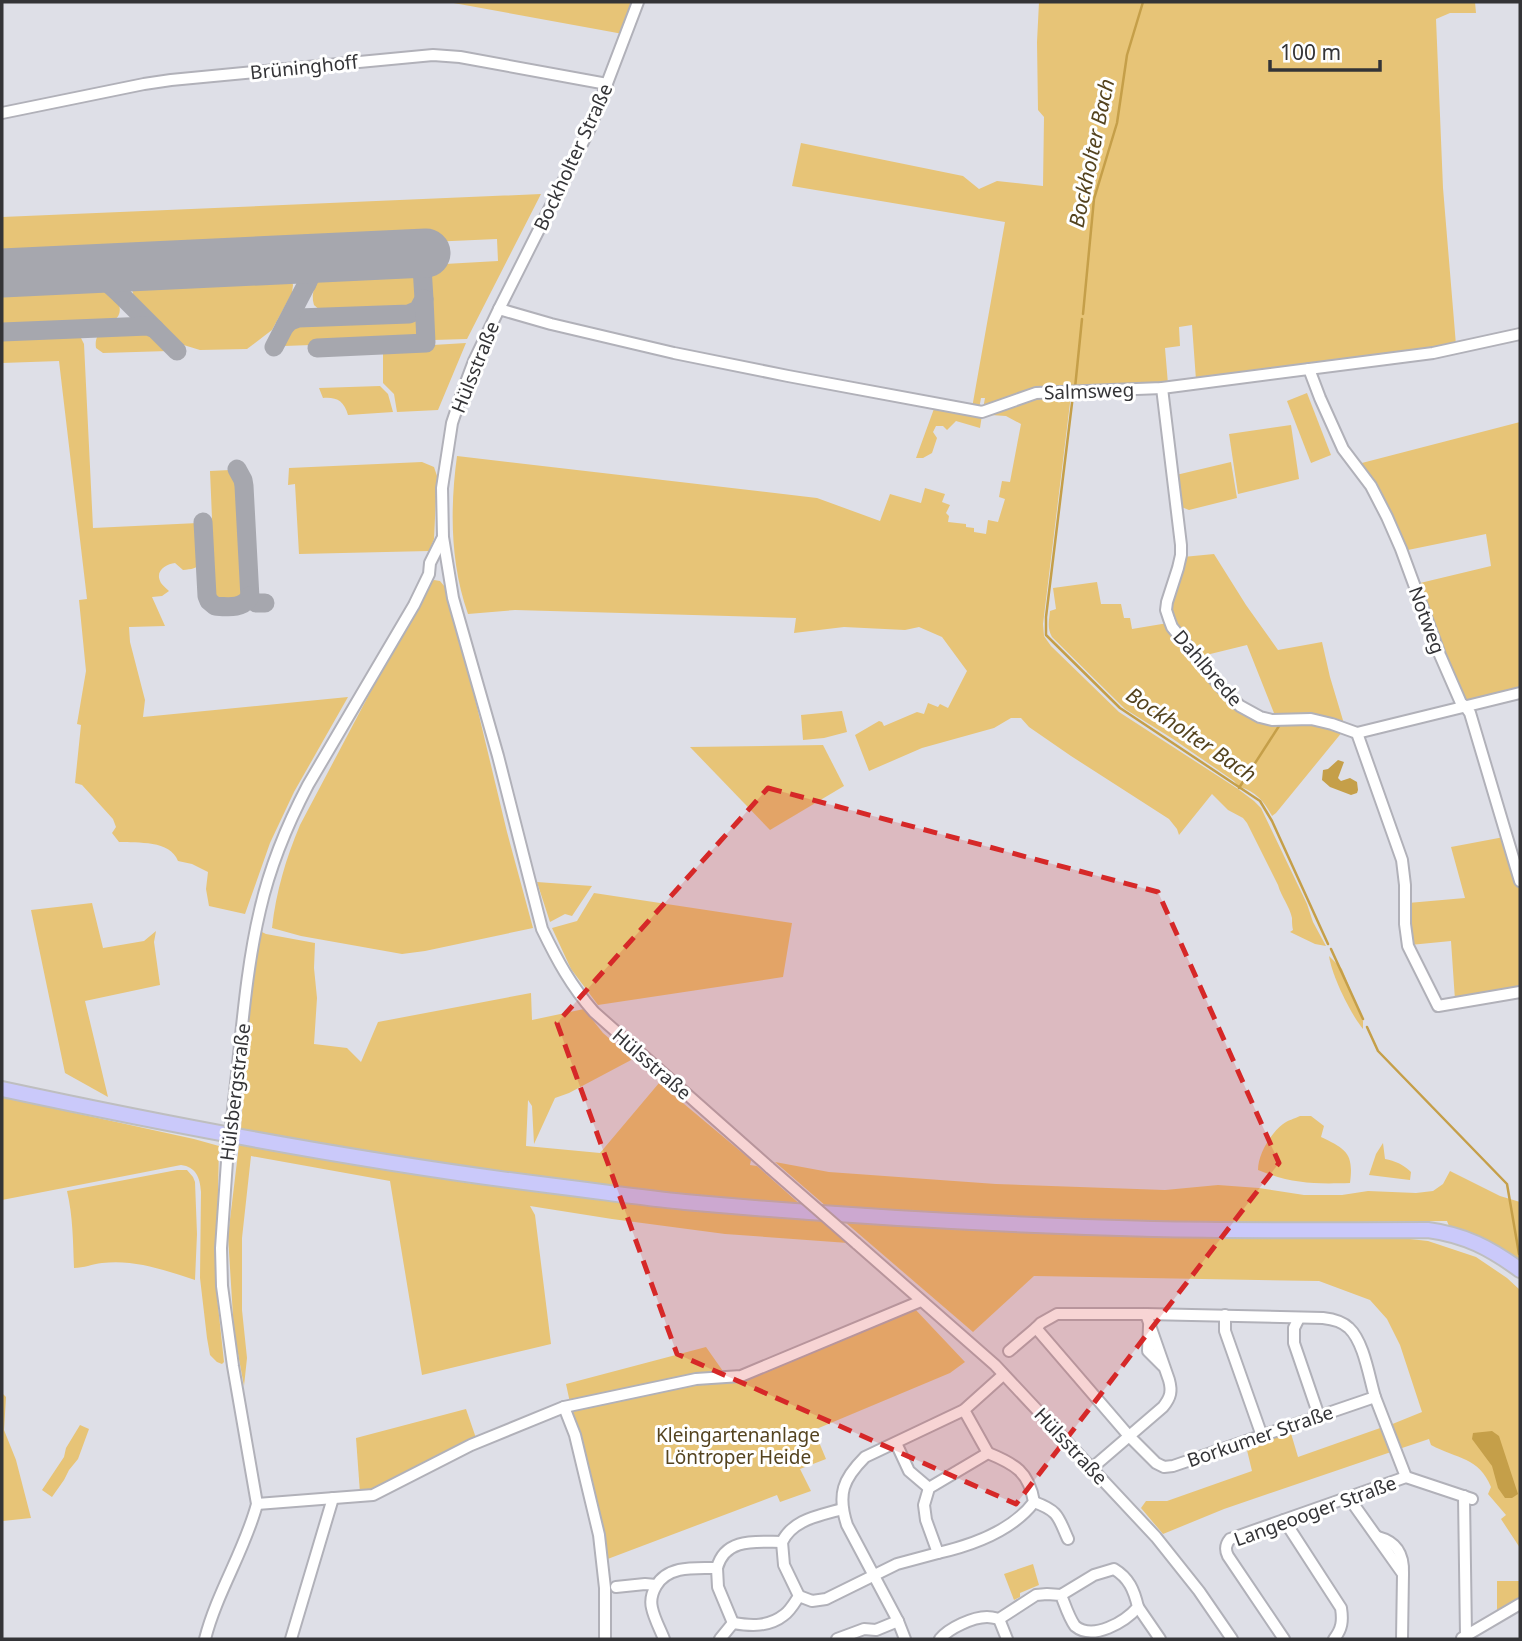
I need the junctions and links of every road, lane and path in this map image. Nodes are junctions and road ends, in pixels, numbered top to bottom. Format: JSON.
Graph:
{"nodes":[{"id":1,"x":638,"y":2,"type":"edge"},
{"id":2,"x":607,"y":84,"type":"junction"},
{"id":3,"x":2,"y":113,"type":"edge"},
{"id":4,"x":499,"y":309,"type":"junction"},
{"id":5,"x":1520,"y":334,"type":"edge"},
{"id":6,"x":1309,"y":369,"type":"junction"},
{"id":7,"x":1162,"y":388,"type":"junction"},
{"id":8,"x":443,"y":537,"type":"junction"},
{"id":9,"x":447,"y":570,"type":"junction"},
{"id":10,"x":429,"y":574,"type":"junction"},
{"id":11,"x":1520,"y":693,"type":"edge"},
{"id":12,"x":1465,"y":706,"type":"junction"},
{"id":13,"x":1357,"y":733,"type":"junction"},
{"id":14,"x":1520,"y":881,"type":"edge"},
{"id":15,"x":1520,"y":992,"type":"edge"},
{"id":16,"x":2,"y":1089,"type":"edge"},
{"id":17,"x":1394,"y":1230,"type":"junction"},
{"id":18,"x":1520,"y":1270,"type":"edge"},
{"id":19,"x":1520,"y":1281,"type":"edge"},
{"id":20,"x":921,"y":1301,"type":"junction"},
{"id":21,"x":1225,"y":1315,"type":"junction"},
{"id":22,"x":1148,"y":1318,"type":"junction"},
{"id":23,"x":1299,"y":1318,"type":"junction"},
{"id":24,"x":1036,"y":1328,"type":"junction"},
{"id":25,"x":1009,"y":1351,"type":"dead end"},
{"id":26,"x":1003,"y":1375,"type":"junction"},
{"id":27,"x":1375,"y":1396,"type":"junction"},
{"id":28,"x":564,"y":1407,"type":"junction"},
{"id":29,"x":964,"y":1410,"type":"junction"},
{"id":30,"x":1319,"y":1416,"type":"junction"},
{"id":31,"x":1129,"y":1436,"type":"junction"},
{"id":32,"x":1262,"y":1436,"type":"junction"},
{"id":33,"x":896,"y":1443,"type":"junction"},
{"id":34,"x":988,"y":1453,"type":"junction"},
{"id":35,"x":1092,"y":1468,"type":"junction"},
{"id":36,"x":1406,"y":1477,"type":"junction"},
{"id":37,"x":929,"y":1488,"type":"junction"},
{"id":38,"x":1349,"y":1498,"type":"junction"},
{"id":39,"x":333,"y":1499,"type":"junction"},
{"id":40,"x":1034,"y":1502,"type":"junction"},
{"id":41,"x":257,"y":1503,"type":"junction"},
{"id":42,"x":842,"y":1509,"type":"junction"},
{"id":43,"x":1283,"y":1520,"type":"junction"},
{"id":44,"x":1068,"y":1539,"type":"dead end"},
{"id":45,"x":782,"y":1542,"type":"junction"},
{"id":46,"x":938,"y":1553,"type":"junction"},
{"id":47,"x":717,"y":1568,"type":"junction"},
{"id":48,"x":874,"y":1576,"type":"junction"},
{"id":49,"x":656,"y":1585,"type":"junction"},
{"id":50,"x":616,"y":1587,"type":"dead end"},
{"id":51,"x":1062,"y":1595,"type":"junction"},
{"id":52,"x":799,"y":1596,"type":"junction"},
{"id":53,"x":1520,"y":1604,"type":"edge"},
{"id":54,"x":1138,"y":1607,"type":"junction"},
{"id":55,"x":999,"y":1619,"type":"junction"},
{"id":56,"x":898,"y":1621,"type":"junction"},
{"id":57,"x":733,"y":1622,"type":"junction"},
{"id":58,"x":1463,"y":1638,"type":"edge"},
{"id":59,"x":205,"y":1639,"type":"edge"},
{"id":60,"x":291,"y":1639,"type":"edge"},
{"id":61,"x":605,"y":1639,"type":"edge"},
{"id":62,"x":664,"y":1639,"type":"edge"},
{"id":63,"x":720,"y":1639,"type":"edge"},
{"id":64,"x":837,"y":1639,"type":"edge"},
{"id":65,"x":905,"y":1639,"type":"edge"},
{"id":66,"x":940,"y":1639,"type":"edge"},
{"id":67,"x":1007,"y":1639,"type":"edge"},
{"id":68,"x":1160,"y":1639,"type":"edge"},
{"id":69,"x":1232,"y":1639,"type":"edge"},
{"id":70,"x":1284,"y":1639,"type":"edge"},
{"id":71,"x":1334,"y":1639,"type":"edge"},
{"id":72,"x":1402,"y":1639,"type":"edge"}],
"edges":[{"from":1,"to":2,"type":"street","name":"Bockholter Straße"},
{"from":2,"to":3,"type":"street","name":"Brüninghoff"},
{"from":2,"to":4,"type":"street","name":"Bockholter Straße"},
{"from":4,"to":7,"type":"street","name":"Salmsweg"},
{"from":4,"to":8,"type":"street","name":"Hülsstraße"},
{"from":5,"to":6,"type":"street","name":"Salmsweg"},
{"from":6,"to":7,"type":"street","name":"Salmsweg"},
{"from":6,"to":12,"type":"street","name":"Notweg"},
{"from":7,"to":13,"type":"street","name":"Dahlbrede"},
{"from":8,"to":9,"type":"street","name":"Hülsstraße"},
{"from":8,"to":10,"type":"street","name":"Hülsbergstraße"},
{"from":9,"to":10,"type":"street"},
{"from":9,"to":20,"type":"street","name":"Hülsstraße","bridge":true},
{"from":10,"to":41,"type":"street","name":"Hülsbergstraße","bridge":true},
{"from":11,"to":12,"type":"street"},
{"from":12,"to":13,"type":"street"},
{"from":12,"to":14,"type":"street","name":"Notweg"},
{"from":13,"to":15,"type":"street"},
{"from":16,"to":17,"type":"main road"},
{"from":17,"to":18,"type":"main road"},
{"from":17,"to":19,"type":"main road"},
{"from":20,"to":26,"type":"street","name":"Hülsstraße"},
{"from":20,"to":28,"type":"street"},
{"from":21,"to":22,"type":"street"},
{"from":21,"to":23,"type":"street"},
{"from":21,"to":32,"type":"street"},
{"from":22,"to":24,"type":"street"},
{"from":22,"to":31,"type":"street"},
{"from":23,"to":27,"type":"street"},
{"from":23,"to":30,"type":"street"},
{"from":24,"to":25,"type":"street"},
{"from":24,"to":31,"type":"street","name":"Borkumer Straße"},
{"from":26,"to":29,"type":"street"},
{"from":26,"to":35,"type":"street","name":"Hülsstraße"},
{"from":27,"to":30,"type":"street","name":"Borkumer Straße"},
{"from":27,"to":36,"type":"street"},
{"from":28,"to":39,"type":"street"},
{"from":28,"to":61,"type":"street"},
{"from":29,"to":33,"type":"street"},
{"from":29,"to":34,"type":"street"},
{"from":30,"to":32,"type":"street","name":"Borkumer Straße"},
{"from":31,"to":32,"type":"street","name":"Borkumer Straße"},
{"from":31,"to":35,"type":"street"},
{"from":33,"to":37,"type":"street"},
{"from":33,"to":42,"type":"street"},
{"from":34,"to":37,"type":"street"},
{"from":34,"to":40,"type":"street"},
{"from":35,"to":69,"type":"street","name":"Hülsstraße"},
{"from":36,"to":38,"type":"street","name":"Langeooger Straße"},
{"from":36,"to":58,"type":"street","name":"Langeooger Straße"},
{"from":37,"to":46,"type":"street"},
{"from":38,"to":43,"type":"street","name":"Langeooger Straße"},
{"from":38,"to":72,"type":"street"},
{"from":39,"to":41,"type":"street"},
{"from":39,"to":60,"type":"street"},
{"from":40,"to":44,"type":"street"},
{"from":40,"to":46,"type":"street"},
{"from":41,"to":59,"type":"street","name":"Hülsbergstraße"},
{"from":42,"to":45,"type":"street"},
{"from":42,"to":48,"type":"street"},
{"from":43,"to":70,"type":"street","name":"Langeooger Straße"},
{"from":43,"to":71,"type":"street"},
{"from":45,"to":47,"type":"street"},
{"from":45,"to":52,"type":"street"},
{"from":46,"to":48,"type":"street"},
{"from":47,"to":49,"type":"street"},
{"from":47,"to":57,"type":"street"},
{"from":48,"to":52,"type":"street"},
{"from":48,"to":56,"type":"street"},
{"from":49,"to":50,"type":"street"},
{"from":49,"to":62,"type":"street"},
{"from":51,"to":54,"type":"street"},
{"from":51,"to":54,"type":"street"},
{"from":51,"to":55,"type":"street"},
{"from":52,"to":57,"type":"street"},
{"from":53,"to":58,"type":"street"},
{"from":54,"to":68,"type":"street"},
{"from":55,"to":66,"type":"street"},
{"from":55,"to":67,"type":"street"},
{"from":56,"to":64,"type":"street"},
{"from":56,"to":65,"type":"street"},
{"from":57,"to":63,"type":"street"}]}
